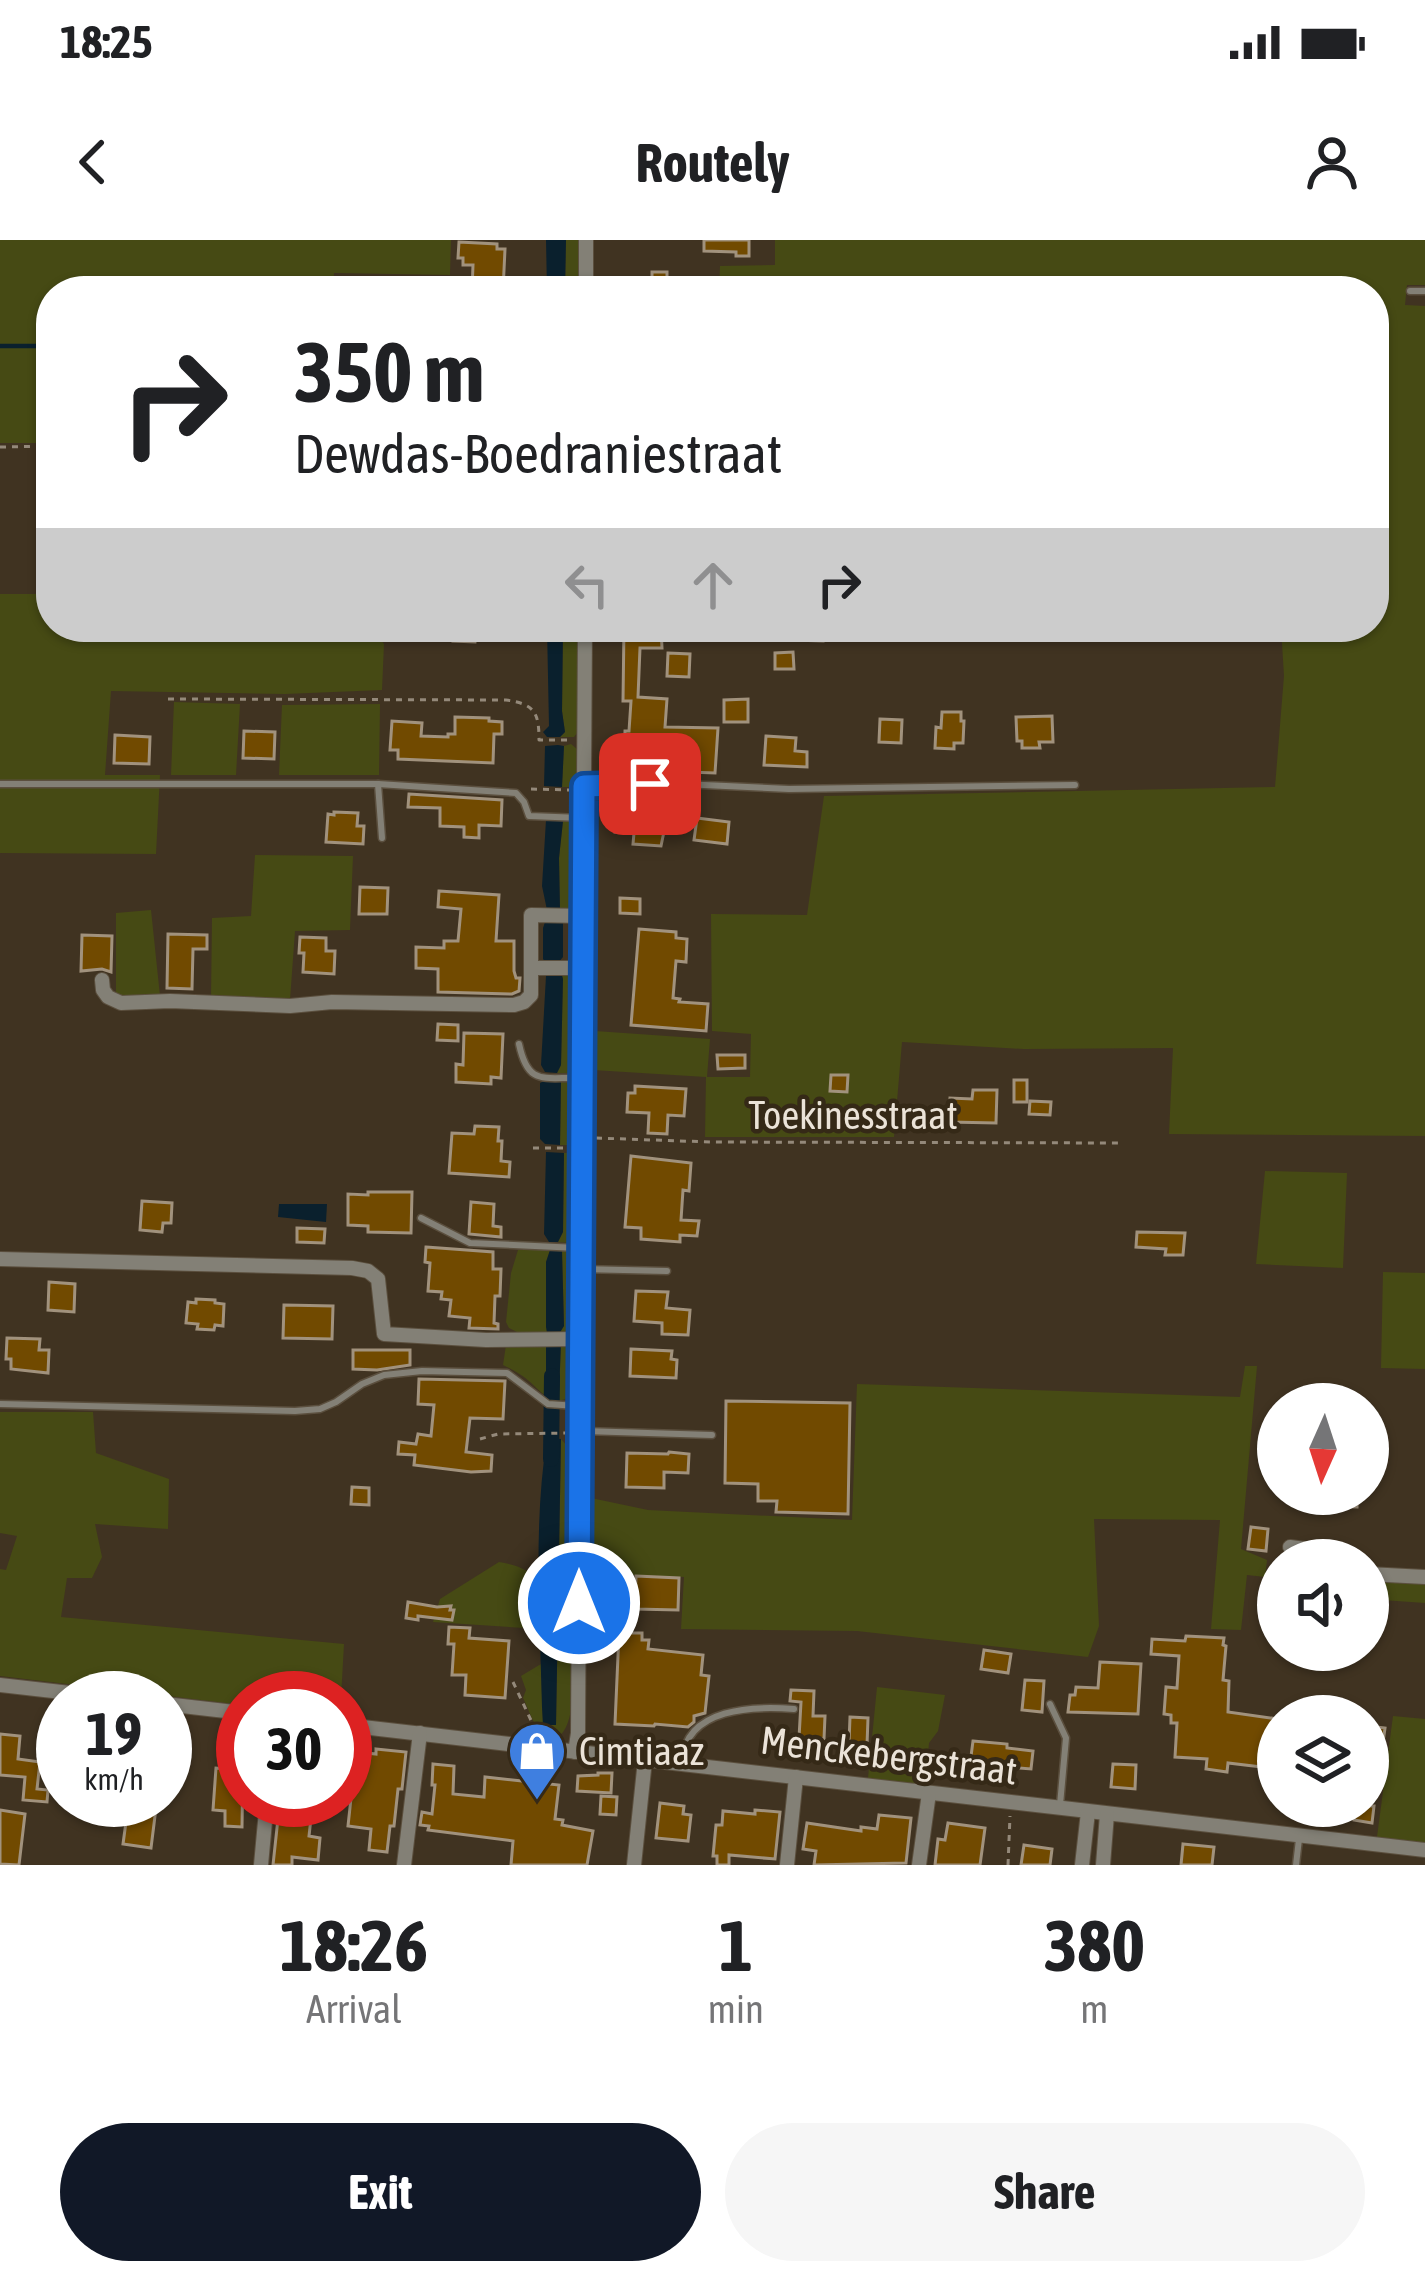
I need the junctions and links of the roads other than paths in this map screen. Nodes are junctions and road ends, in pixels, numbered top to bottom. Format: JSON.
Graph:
{"nodes":[{"id":1,"x":586,"y":240,"type":"edge"},
{"id":2,"x":586,"y":276,"type":"edge"},
{"id":3,"x":1410,"y":291,"type":"dead end"},
{"id":4,"x":1425,"y":291,"type":"edge"},
{"id":5,"x":585,"y":642,"type":"edge"},
{"id":6,"x":0,"y":784,"type":"edge"},
{"id":7,"x":378,"y":784,"type":"junction"},
{"id":8,"x":1075,"y":785,"type":"dead end"},
{"id":9,"x":584,"y":788,"type":"junction"},
{"id":10,"x":578,"y":818,"type":"junction"},
{"id":11,"x":382,"y":838,"type":"dead end"},
{"id":12,"x":578,"y":916,"type":"junction"},
{"id":13,"x":539,"y":968,"type":"junction"},
{"id":14,"x":579,"y":968,"type":"junction"},
{"id":15,"x":102,"y":980,"type":"dead end"},
{"id":16,"x":519,"y":1044,"type":"dead end"},
{"id":17,"x":583,"y":1078,"type":"junction"},
{"id":18,"x":421,"y":1218,"type":"dead end"},
{"id":19,"x":581,"y":1248,"type":"junction"},
{"id":20,"x":0,"y":1259,"type":"edge"},
{"id":21,"x":581,"y":1269,"type":"junction"},
{"id":22,"x":667,"y":1271,"type":"dead end"},
{"id":23,"x":578,"y":1339,"type":"junction"},
{"id":24,"x":0,"y":1404,"type":"edge"},
{"id":25,"x":580,"y":1406,"type":"junction"},
{"id":26,"x":580,"y":1431,"type":"junction"},
{"id":27,"x":712,"y":1435,"type":"dead end"},
{"id":28,"x":1389,"y":1575,"type":"edge"},
{"id":29,"x":1425,"y":1577,"type":"edge"},
{"id":30,"x":0,"y":1685,"type":"edge"},
{"id":31,"x":36,"y":1689,"type":"edge"},
{"id":32,"x":1050,"y":1704,"type":"dead end"},
{"id":33,"x":794,"y":1709,"type":"dead end"},
{"id":34,"x":372,"y":1728,"type":"edge"},
{"id":35,"x":420,"y":1733,"type":"junction"},
{"id":36,"x":575,"y":1752,"type":"junction"},
{"id":37,"x":645,"y":1760,"type":"junction"},
{"id":38,"x":681,"y":1764,"type":"junction"},
{"id":39,"x":796,"y":1777,"type":"junction"},
{"id":40,"x":929,"y":1792,"type":"junction"},
{"id":41,"x":1060,"y":1808,"type":"junction"},
{"id":42,"x":1088,"y":1812,"type":"junction"},
{"id":43,"x":1107,"y":1814,"type":"junction"},
{"id":44,"x":265,"y":1827,"type":"edge"},
{"id":45,"x":1299,"y":1836,"type":"junction"},
{"id":46,"x":1425,"y":1850,"type":"edge"},
{"id":47,"x":261,"y":1865,"type":"edge"},
{"id":48,"x":404,"y":1865,"type":"edge"},
{"id":49,"x":634,"y":1865,"type":"edge"},
{"id":50,"x":787,"y":1865,"type":"edge"},
{"id":51,"x":920,"y":1865,"type":"edge"},
{"id":52,"x":1082,"y":1865,"type":"edge"},
{"id":53,"x":1103,"y":1865,"type":"edge"},
{"id":54,"x":1296,"y":1865,"type":"edge"}],
"edges":[{"from":1,"to":2,"type":"street"},
{"from":3,"to":4,"type":"lane"},
{"from":5,"to":9,"type":"street"},
{"from":6,"to":7,"type":"lane"},
{"from":7,"to":10,"type":"lane"},
{"from":7,"to":11,"type":"lane"},
{"from":8,"to":9,"type":"lane"},
{"from":9,"to":10,"type":"street"},
{"from":10,"to":12,"type":"street"},
{"from":12,"to":13,"type":"street"},
{"from":12,"to":14,"type":"street"},
{"from":13,"to":14,"type":"street"},
{"from":13,"to":15,"type":"street"},
{"from":14,"to":17,"type":"street"},
{"from":16,"to":17,"type":"lane"},
{"from":17,"to":19,"type":"street"},
{"from":18,"to":19,"type":"lane"},
{"from":19,"to":21,"type":"street"},
{"from":20,"to":23,"type":"street"},
{"from":21,"to":22,"type":"lane"},
{"from":21,"to":23,"type":"street"},
{"from":23,"to":25,"type":"street"},
{"from":24,"to":25,"type":"lane"},
{"from":25,"to":26,"type":"street"},
{"from":26,"to":27,"type":"lane"},
{"from":26,"to":36,"type":"street"},
{"from":28,"to":29,"type":"street"},
{"from":30,"to":31,"type":"street"},
{"from":32,"to":41,"type":"lane"},
{"from":33,"to":38,"type":"lane"},
{"from":34,"to":35,"type":"street","name":"Menckebergstraat"},
{"from":35,"to":36,"type":"street","name":"Menckebergstraat"},
{"from":35,"to":48,"type":"street"},
{"from":36,"to":37,"type":"street","name":"Menckebergstraat"},
{"from":37,"to":38,"type":"street","name":"Menckebergstraat"},
{"from":37,"to":49,"type":"street"},
{"from":38,"to":39,"type":"street","name":"Menckebergstraat"},
{"from":39,"to":40,"type":"street","name":"Menckebergstraat"},
{"from":39,"to":50,"type":"street"},
{"from":40,"to":41,"type":"street","name":"Menckebergstraat"},
{"from":40,"to":51,"type":"street"},
{"from":41,"to":42,"type":"street","name":"Menckebergstraat"},
{"from":42,"to":43,"type":"street","name":"Menckebergstraat"},
{"from":42,"to":52,"type":"street"},
{"from":43,"to":45,"type":"street","name":"Menckebergstraat"},
{"from":43,"to":53,"type":"street"},
{"from":44,"to":47,"type":"street"},
{"from":45,"to":46,"type":"street","name":"Menckebergstraat"},
{"from":45,"to":54,"type":"lane"}]}
